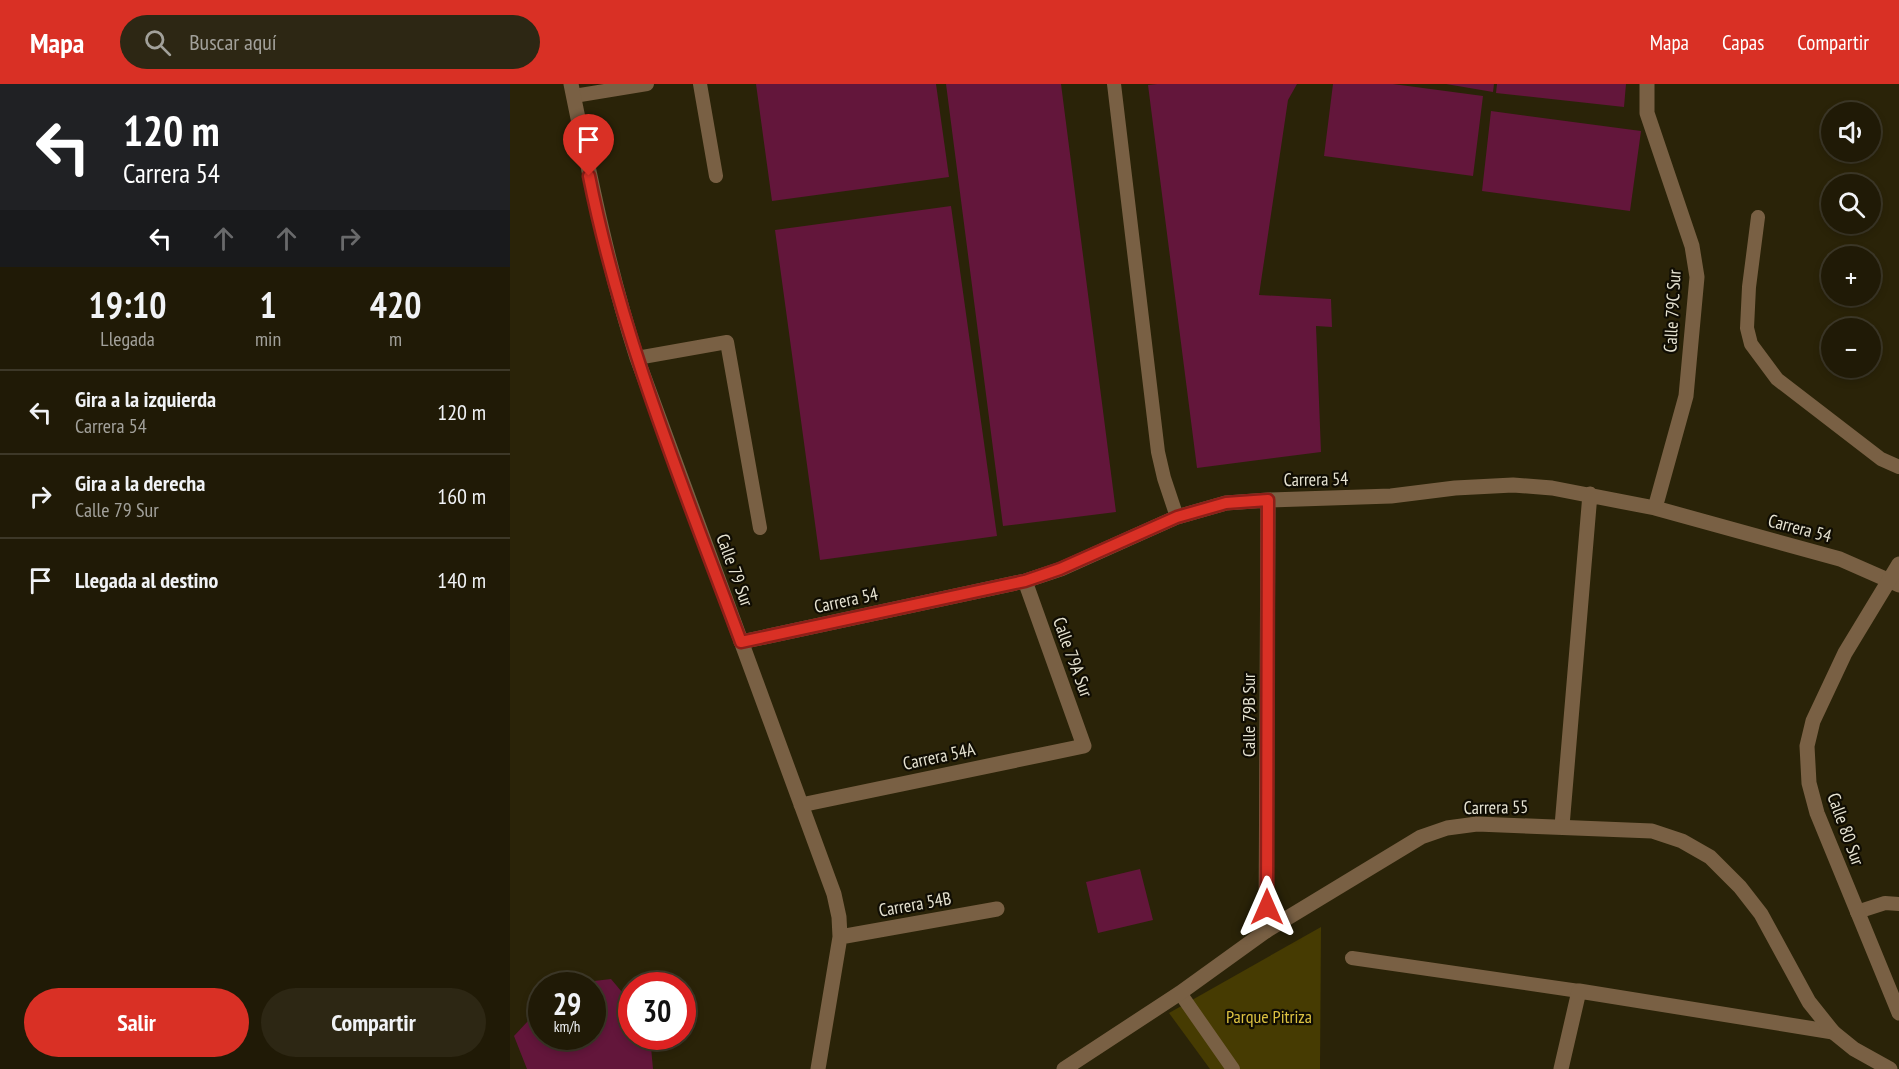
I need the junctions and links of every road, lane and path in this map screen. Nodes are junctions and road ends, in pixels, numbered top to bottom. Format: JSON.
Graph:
{"nodes":[{"id":1,"x":647,"y":84,"type":"edge"},
{"id":2,"x":700,"y":84,"type":"edge"},
{"id":3,"x":1114,"y":84,"type":"edge"},
{"id":4,"x":1647,"y":84,"type":"edge"},
{"id":5,"x":573,"y":90,"type":"edge"},
{"id":6,"x":716,"y":176,"type":"dead end"},
{"id":7,"x":1758,"y":217,"type":"dead end"},
{"id":8,"x":637,"y":358,"type":"junction"},
{"id":9,"x":1899,"y":467,"type":"edge"},
{"id":10,"x":1590,"y":494,"type":"junction"},
{"id":11,"x":1268,"y":500,"type":"junction"},
{"id":12,"x":1655,"y":508,"type":"junction"},
{"id":13,"x":1177,"y":517,"type":"junction"},
{"id":14,"x":760,"y":528,"type":"dead end"},
{"id":15,"x":1899,"y":564,"type":"edge"},
{"id":16,"x":1025,"y":581,"type":"junction"},
{"id":17,"x":1894,"y":583,"type":"edge"},
{"id":18,"x":741,"y":642,"type":"junction"},
{"id":19,"x":1084,"y":746,"type":"joint"},
{"id":20,"x":801,"y":805,"type":"junction"},
{"id":21,"x":1562,"y":826,"type":"junction"},
{"id":22,"x":1899,"y":904,"type":"edge"},
{"id":23,"x":998,"y":909,"type":"dead end"},
{"id":24,"x":1857,"y":912,"type":"junction"},
{"id":25,"x":1266,"y":931,"type":"junction"},
{"id":26,"x":840,"y":937,"type":"junction"},
{"id":27,"x":1352,"y":958,"type":"dead end"},
{"id":28,"x":1579,"y":991,"type":"junction"},
{"id":29,"x":1180,"y":993,"type":"junction"},
{"id":30,"x":1899,"y":1013,"type":"edge"},
{"id":31,"x":1833,"y":1032,"type":"junction"},
{"id":32,"x":818,"y":1069,"type":"edge"},
{"id":33,"x":1064,"y":1069,"type":"edge"},
{"id":34,"x":1233,"y":1069,"type":"edge"},
{"id":35,"x":1561,"y":1069,"type":"edge"},
{"id":36,"x":1890,"y":1069,"type":"edge"}],
"edges":[{"from":1,"to":5,"type":"lane"},
{"from":2,"to":6,"type":"lane"},
{"from":3,"to":13,"type":"lane"},
{"from":4,"to":12,"type":"street","name":"Calle 79C Sur"},
{"from":5,"to":8,"type":"street","name":"Calle 79 Sur"},
{"from":7,"to":9,"type":"lane"},
{"from":8,"to":14,"type":"lane"},
{"from":8,"to":18,"type":"street","name":"Calle 79 Sur"},
{"from":10,"to":11,"type":"street","name":"Carrera 54"},
{"from":10,"to":12,"type":"street","name":"Carrera 54"},
{"from":10,"to":21,"type":"street"},
{"from":11,"to":13,"type":"street","name":"Carrera 54"},
{"from":11,"to":25,"type":"street","name":"Calle 79B Sur"},
{"from":12,"to":17,"type":"street","name":"Carrera 54"},
{"from":13,"to":16,"type":"street","name":"Carrera 54"},
{"from":15,"to":17,"type":"street","name":"Calle 80 Sur"},
{"from":16,"to":18,"type":"street","name":"Carrera 54"},
{"from":16,"to":19,"type":"street","name":"Calle 79A Sur"},
{"from":17,"to":24,"type":"street","name":"Calle 80 Sur"},
{"from":18,"to":20,"type":"street","name":"Calle 79 Sur"},
{"from":19,"to":20,"type":"street","name":"Carrera 54A"},
{"from":20,"to":26,"type":"street","name":"Calle 79 Sur"},
{"from":21,"to":25,"type":"street","name":"Carrera 55"},
{"from":21,"to":31,"type":"street","name":"Carrera 55"},
{"from":22,"to":24,"type":"lane"},
{"from":23,"to":26,"type":"street","name":"Carrera 54B"},
{"from":24,"to":30,"type":"street","name":"Calle 80 Sur"},
{"from":25,"to":29,"type":"street","name":"Carrera 55"},
{"from":26,"to":32,"type":"street","name":"Calle 79 Sur"},
{"from":27,"to":28,"type":"lane"},
{"from":28,"to":31,"type":"street"},
{"from":28,"to":35,"type":"street"},
{"from":29,"to":33,"type":"street","name":"Carrera 55"},
{"from":29,"to":34,"type":"lane"},
{"from":31,"to":36,"type":"street","name":"Carrera 55"}]}
